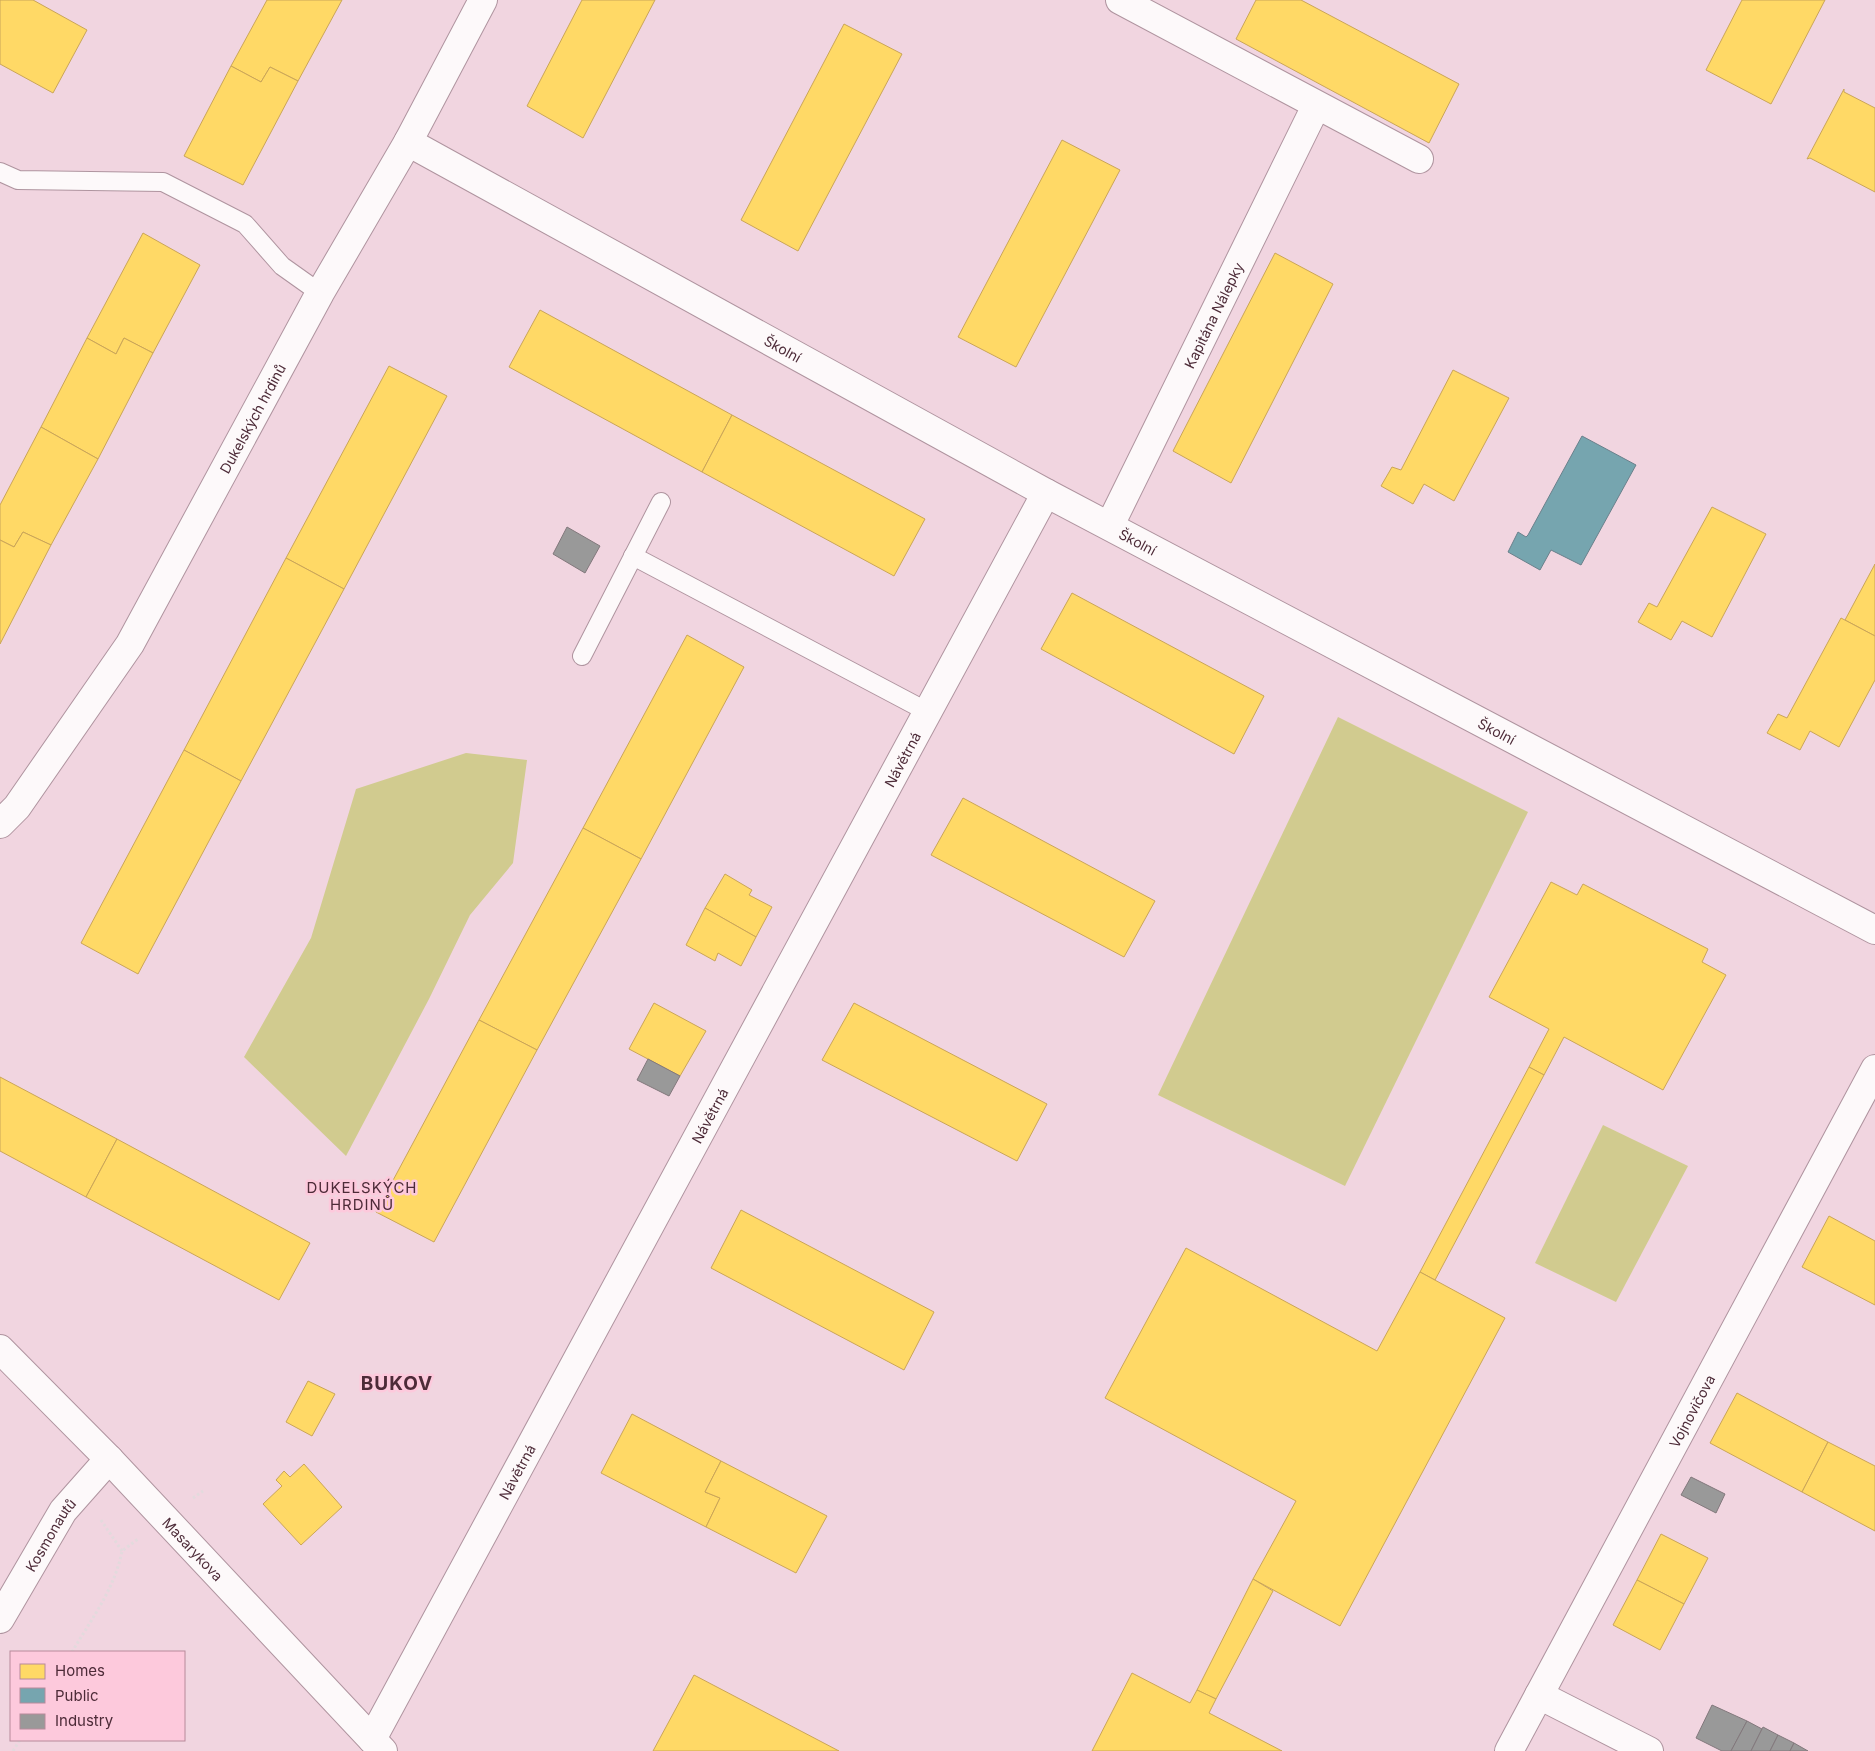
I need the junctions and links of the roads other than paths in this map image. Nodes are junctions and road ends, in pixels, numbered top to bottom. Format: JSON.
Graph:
{"nodes":[{"id":1,"x":483,"y":0,"type":"edge"},
{"id":2,"x":1120,"y":0,"type":"edge"},
{"id":3,"x":1316,"y":106,"type":"junction"},
{"id":4,"x":408,"y":142,"type":"junction"},
{"id":5,"x":1419,"y":159,"type":"dead end"},
{"id":6,"x":0,"y":172,"type":"edge"},
{"id":7,"x":320,"y":293,"type":"junction"},
{"id":8,"x":1046,"y":493,"type":"junction"},
{"id":9,"x":661,"y":502,"type":"dead end"},
{"id":10,"x":1110,"y":525,"type":"junction"},
{"id":11,"x":633,"y":556,"type":"junction"},
{"id":12,"x":582,"y":656,"type":"dead end"},
{"id":13,"x":928,"y":712,"type":"junction"},
{"id":14,"x":0,"y":824,"type":"edge"},
{"id":15,"x":1875,"y":930,"type":"edge"},
{"id":16,"x":1875,"y":1069,"type":"edge"},
{"id":17,"x":0,"y":1349,"type":"edge"},
{"id":18,"x":109,"y":1460,"type":"junction"},
{"id":19,"x":0,"y":1619,"type":"edge"},
{"id":20,"x":1539,"y":1695,"type":"junction"},
{"id":21,"x":378,"y":1745,"type":"edge"},
{"id":22,"x":1509,"y":1751,"type":"edge"},
{"id":23,"x":1649,"y":1751,"type":"edge"}],
"edges":[{"from":1,"to":4,"type":"street","name":"Dukelských hrdinů"},
{"from":2,"to":3,"type":"street"},
{"from":3,"to":5,"type":"street"},
{"from":3,"to":10,"type":"street","name":"Kapitána Nálepky"},
{"from":4,"to":7,"type":"street","name":"Dukelských hrdinů"},
{"from":4,"to":8,"type":"street","name":"Školní"},
{"from":6,"to":7,"type":"lane"},
{"from":7,"to":14,"type":"street","name":"Dukelských hrdinů"},
{"from":8,"to":10,"type":"street","name":"Školní"},
{"from":8,"to":13,"type":"street","name":"Návětrná"},
{"from":9,"to":11,"type":"lane"},
{"from":10,"to":15,"type":"street","name":"Školní"},
{"from":11,"to":12,"type":"lane"},
{"from":11,"to":13,"type":"lane"},
{"from":13,"to":21,"type":"street","name":"Návětrná"},
{"from":16,"to":20,"type":"street","name":"Vojnovičova"},
{"from":17,"to":18,"type":"street","name":"Masarykova"},
{"from":18,"to":19,"type":"street","name":"Kosmonautů"},
{"from":18,"to":21,"type":"street","name":"Masarykova"},
{"from":20,"to":22,"type":"street","name":"Vojnovičova"},
{"from":20,"to":23,"type":"street"}]}
